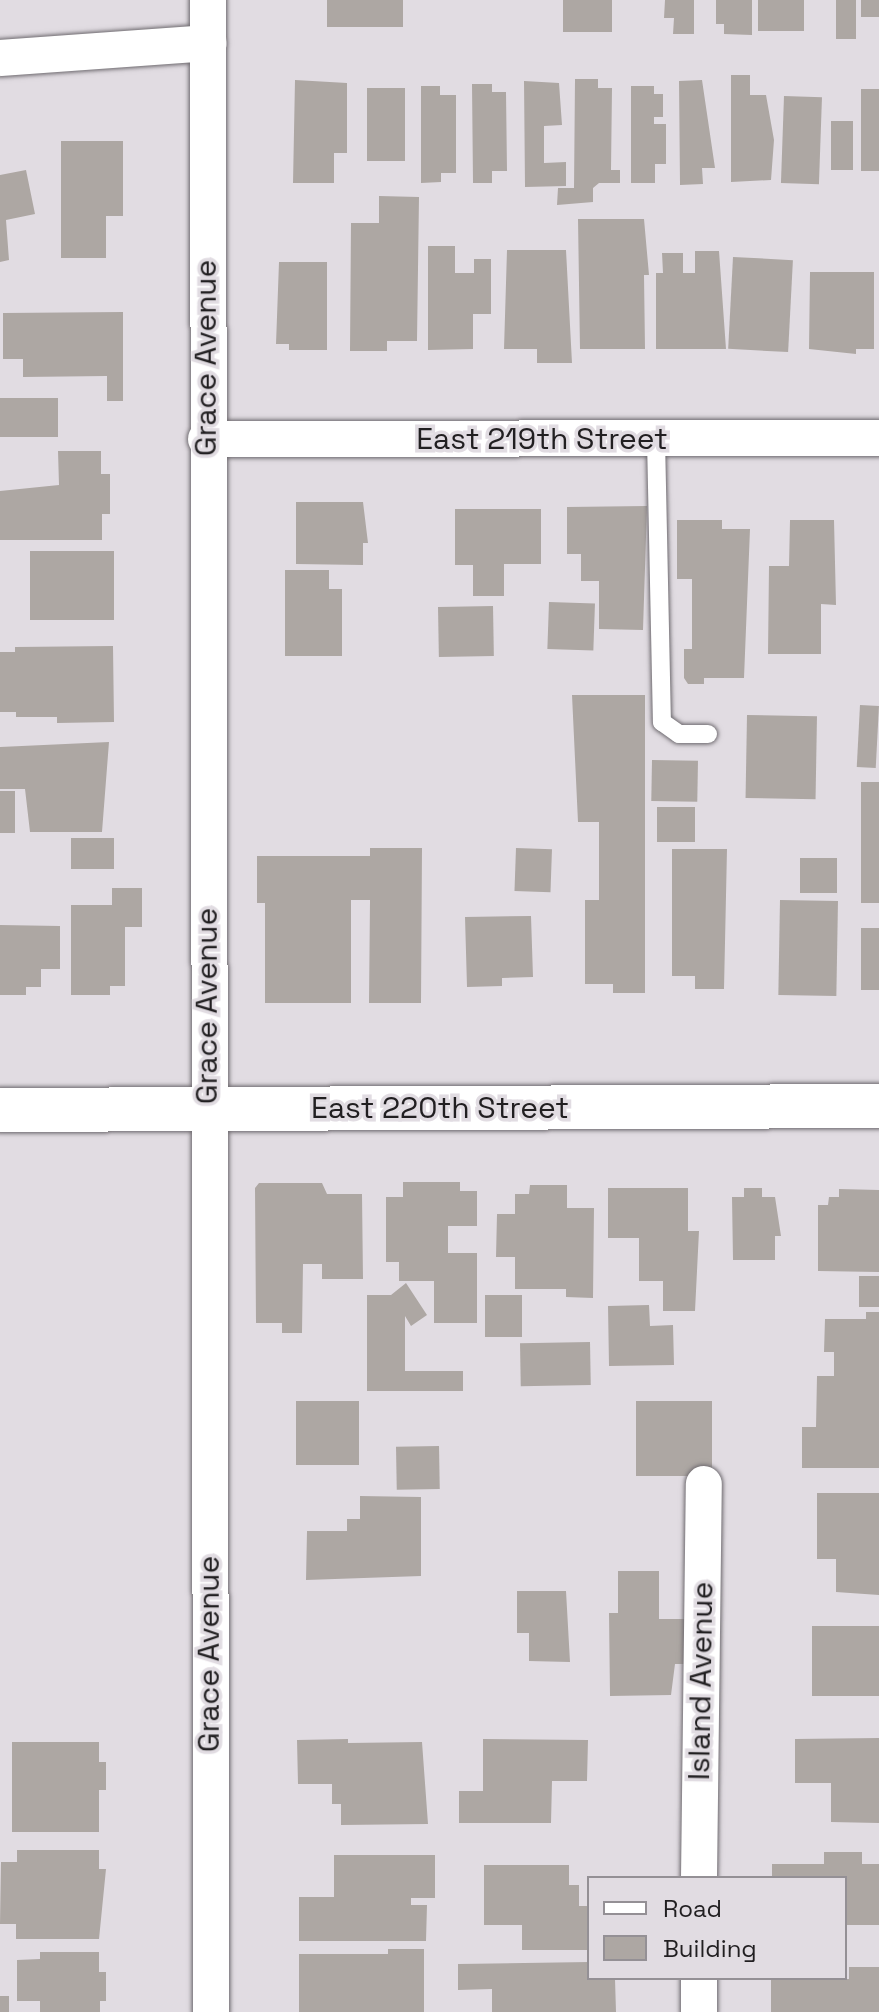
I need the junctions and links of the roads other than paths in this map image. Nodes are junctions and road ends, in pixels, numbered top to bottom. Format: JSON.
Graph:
{"nodes":[{"id":1,"x":208,"y":0,"type":"edge"},
{"id":2,"x":208,"y":43,"type":"junction"},
{"id":3,"x":0,"y":58,"type":"edge"},
{"id":4,"x":879,"y":438,"type":"edge"},
{"id":5,"x":206,"y":439,"type":"junction"},
{"id":6,"x":656,"y":439,"type":"junction"},
{"id":7,"x":708,"y":734,"type":"dead end"},
{"id":8,"x":879,"y":1106,"type":"edge"},
{"id":9,"x":0,"y":1110,"type":"edge"},
{"id":10,"x":208,"y":1110,"type":"junction"},
{"id":11,"x":704,"y":1484,"type":"dead end"},
{"id":12,"x":699,"y":1876,"type":"edge"},
{"id":13,"x":699,"y":1980,"type":"edge"},
{"id":14,"x":211,"y":2012,"type":"edge"},
{"id":15,"x":699,"y":2012,"type":"edge"}],
"edges":[{"from":1,"to":2,"type":"street","name":"Grace Avenue"},
{"from":2,"to":3,"type":"street"},
{"from":2,"to":5,"type":"street","name":"Grace Avenue"},
{"from":4,"to":6,"type":"street","name":"East 219th Street"},
{"from":5,"to":6,"type":"street","name":"East 219th Street"},
{"from":5,"to":10,"type":"street","name":"Grace Avenue"},
{"from":6,"to":7,"type":"lane"},
{"from":8,"to":10,"type":"street","name":"East 220th Street"},
{"from":9,"to":10,"type":"street","name":"East 220th Street"},
{"from":10,"to":14,"type":"street","name":"Grace Avenue"},
{"from":11,"to":12,"type":"street","name":"Island Avenue"},
{"from":13,"to":15,"type":"street"}]}
